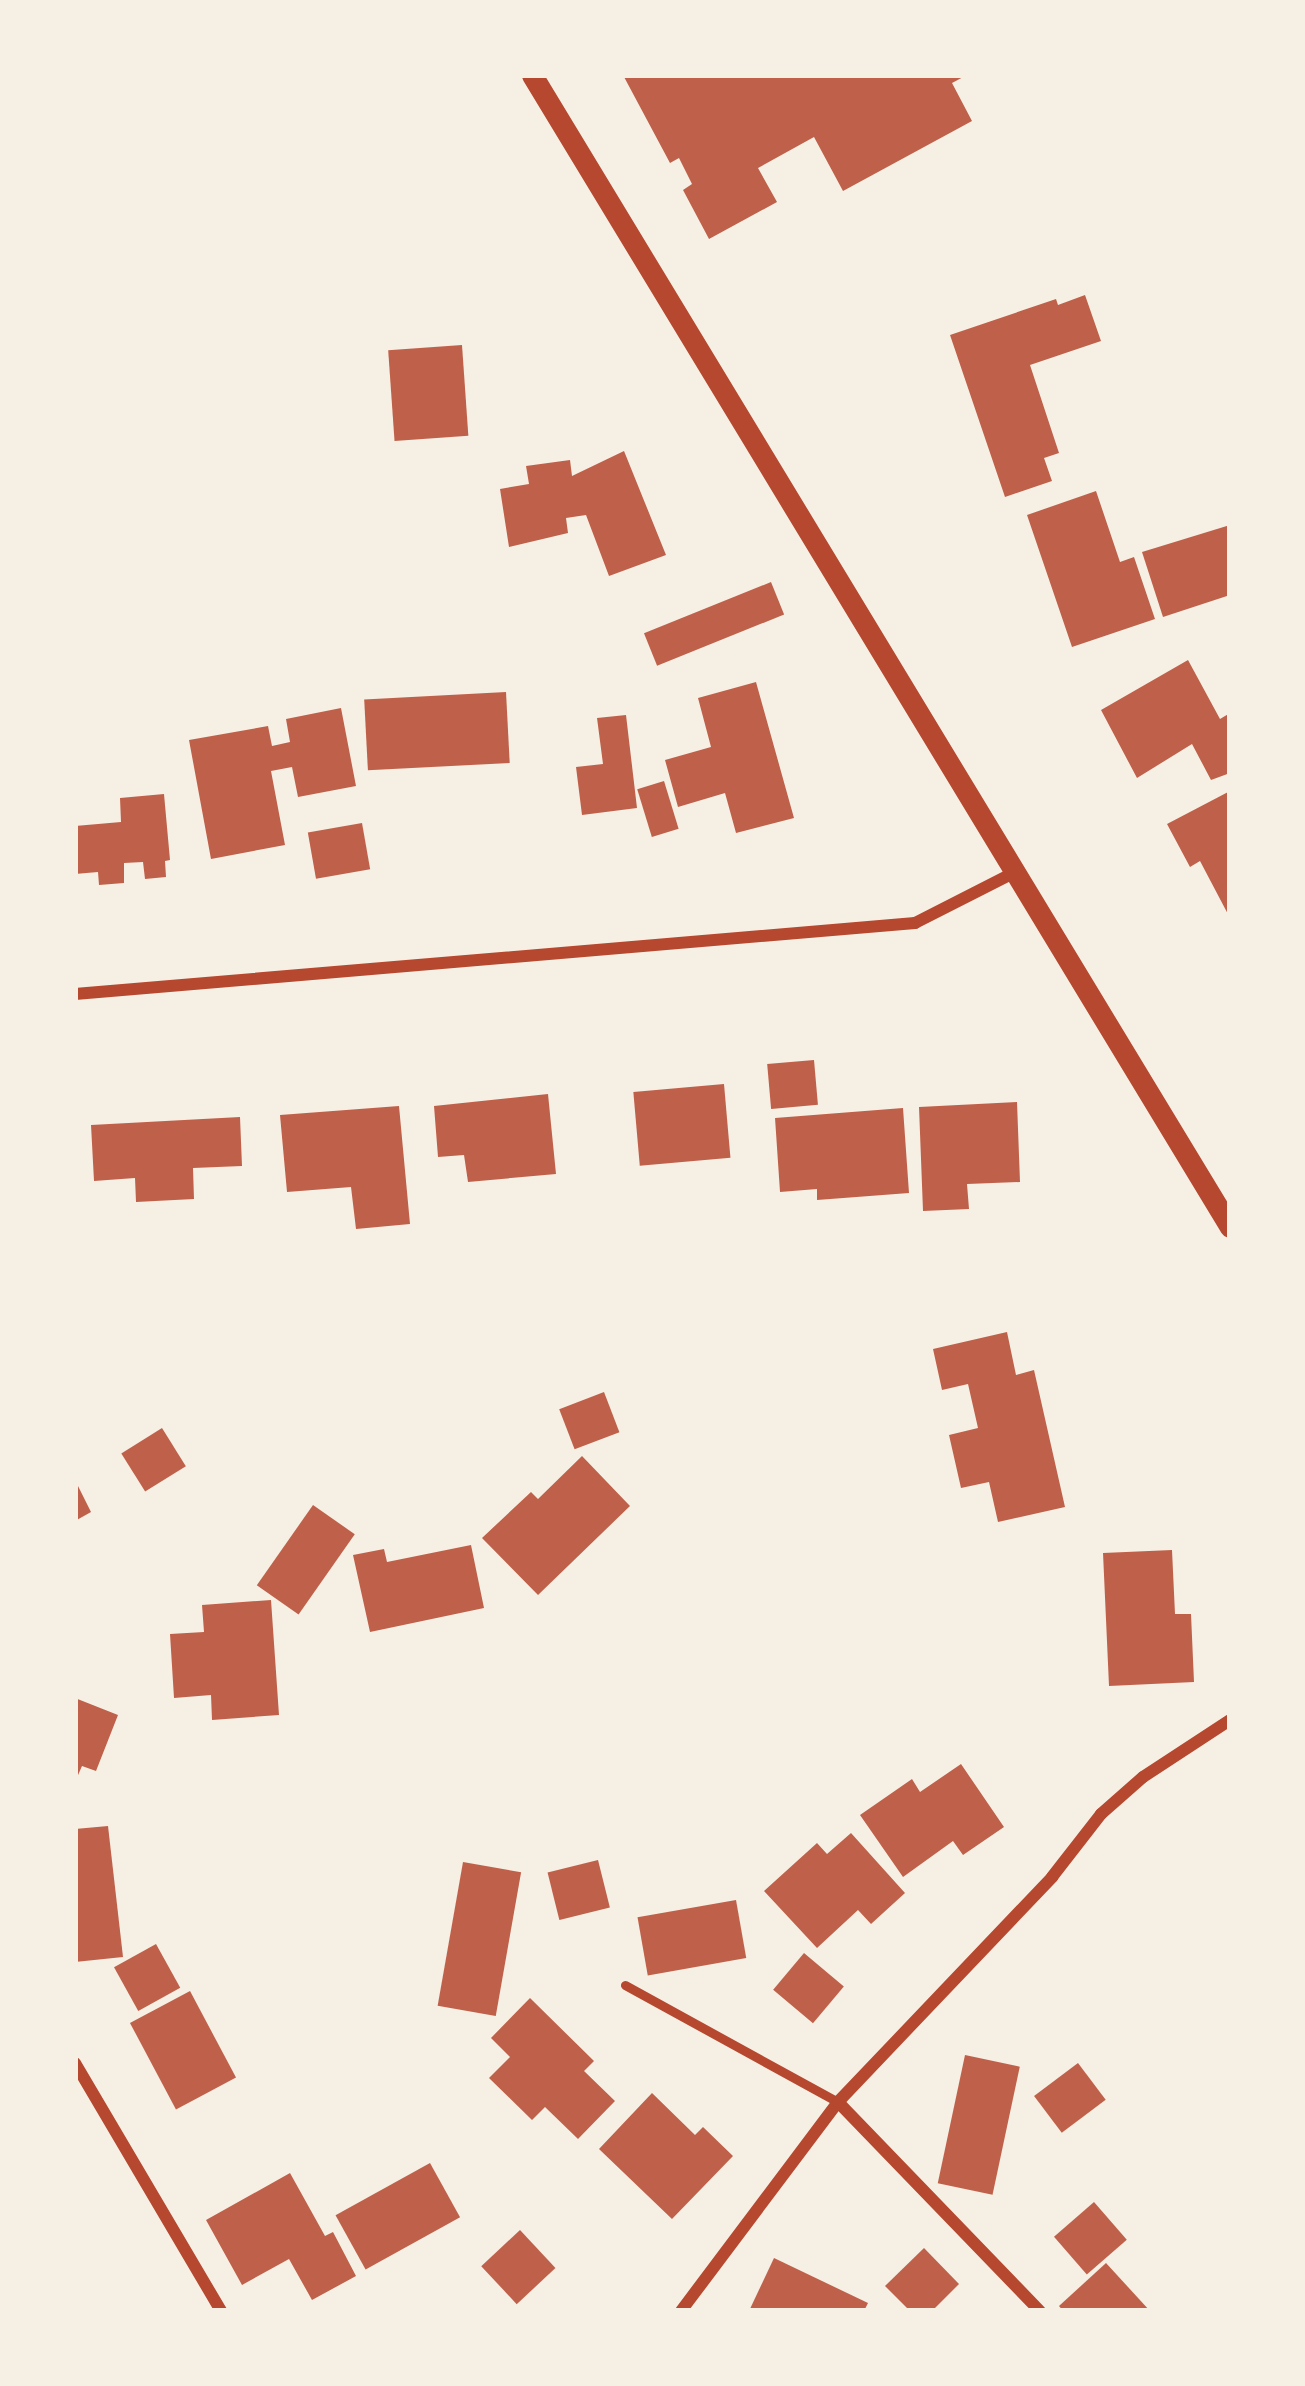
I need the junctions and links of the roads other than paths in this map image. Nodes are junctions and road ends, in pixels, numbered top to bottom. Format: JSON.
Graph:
{"nodes":[{"id":1,"x":532,"y":75,"type":"edge"},
{"id":2,"x":1013,"y":873,"type":"junction"},
{"id":3,"x":75,"y":994,"type":"edge"},
{"id":4,"x":1230,"y":1227,"type":"edge"},
{"id":5,"x":1230,"y":1720,"type":"edge"},
{"id":6,"x":625,"y":1985,"type":"dead end"},
{"id":7,"x":75,"y":2063,"type":"edge"},
{"id":8,"x":838,"y":2102,"type":"junction"},
{"id":9,"x":221,"y":2311,"type":"edge"},
{"id":10,"x":681,"y":2311,"type":"edge"},
{"id":11,"x":1040,"y":2311,"type":"edge"}],
"edges":[{"from":1,"to":2,"type":"street"},
{"from":2,"to":3,"type":"street"},
{"from":2,"to":4,"type":"street"},
{"from":5,"to":8,"type":"street"},
{"from":6,"to":8,"type":"lane"},
{"from":7,"to":9,"type":"street"},
{"from":8,"to":10,"type":"street"},
{"from":8,"to":11,"type":"street"}]}
